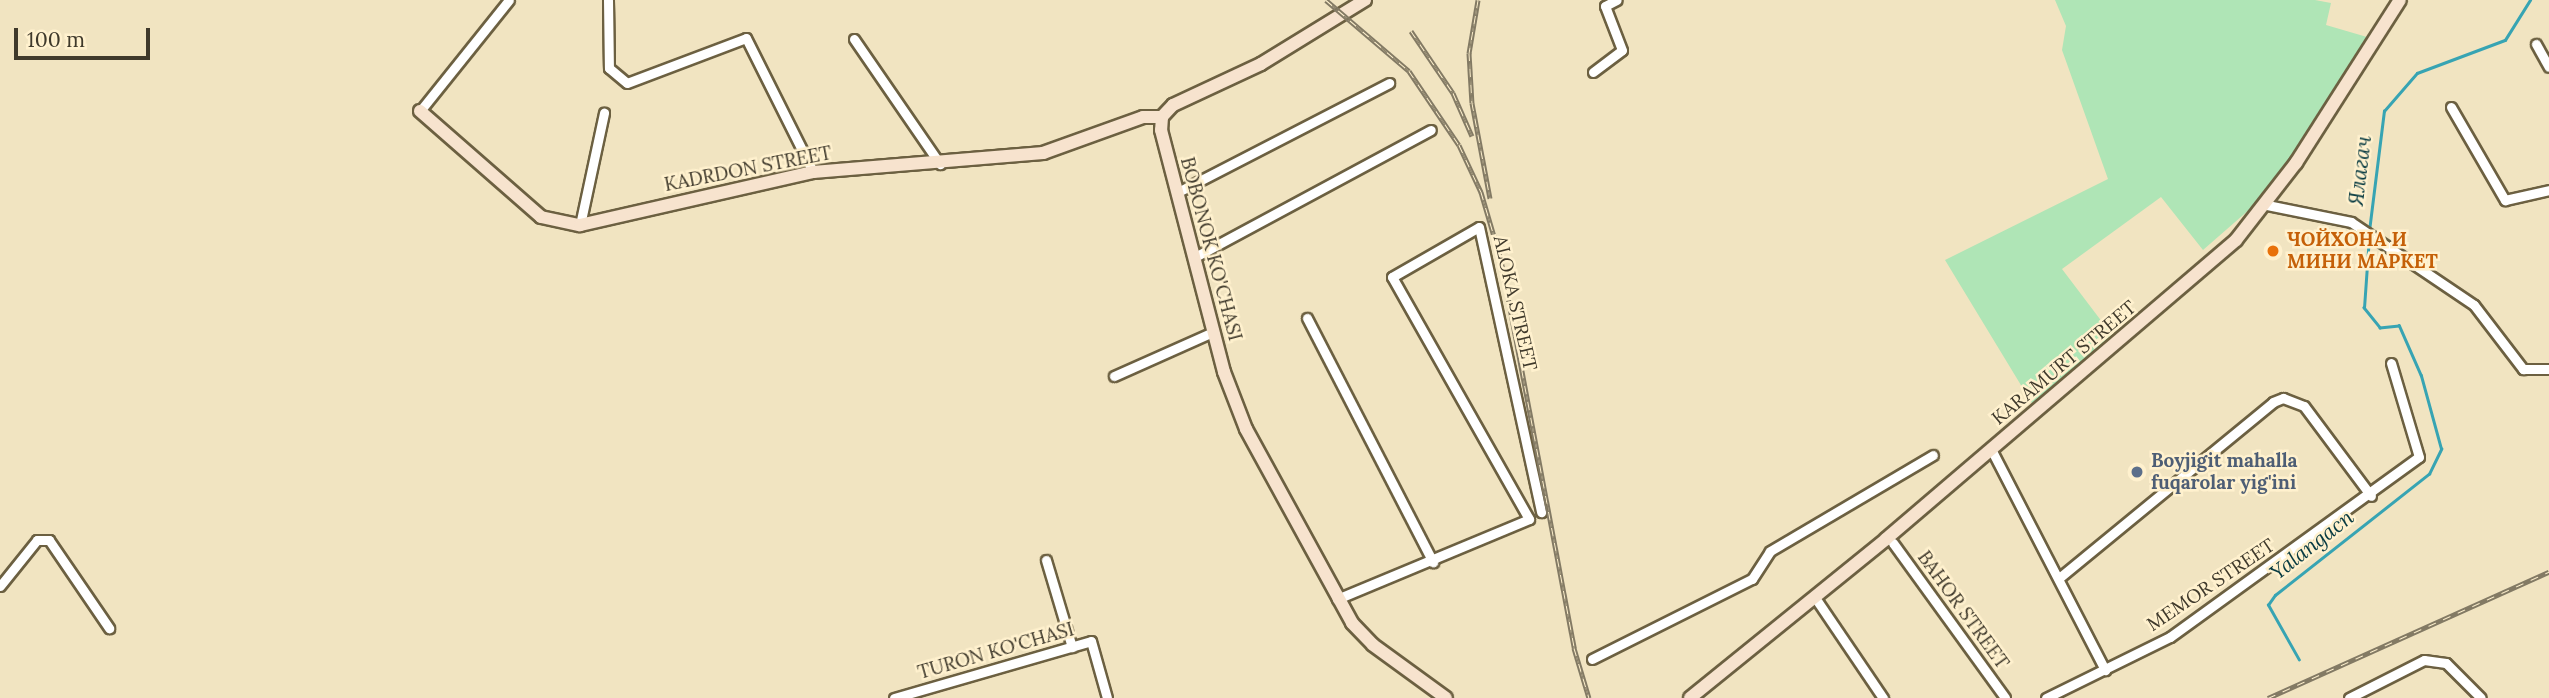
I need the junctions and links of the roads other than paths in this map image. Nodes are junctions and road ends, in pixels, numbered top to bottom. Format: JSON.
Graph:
{"nodes":[{"id":1,"x":509,"y":0,"type":"edge"},
{"id":2,"x":608,"y":0,"type":"edge"},
{"id":3,"x":1365,"y":0,"type":"edge"},
{"id":4,"x":1617,"y":0,"type":"edge"},
{"id":5,"x":2400,"y":0,"type":"edge"},
{"id":6,"x":2407,"y":0,"type":"edge"},
{"id":7,"x":854,"y":40,"type":"dead end"},
{"id":8,"x":2536,"y":44,"type":"dead end"},
{"id":9,"x":2549,"y":67,"type":"edge"},
{"id":10,"x":1594,"y":72,"type":"dead end"},
{"id":11,"x":1389,"y":83,"type":"dead end"},
{"id":12,"x":2451,"y":107,"type":"dead end"},
{"id":13,"x":419,"y":111,"type":"joint"},
{"id":14,"x":604,"y":113,"type":"dead end"},
{"id":15,"x":1162,"y":117,"type":"junction"},
{"id":16,"x":1431,"y":130,"type":"dead end"},
{"id":17,"x":940,"y":164,"type":"junction"},
{"id":18,"x":813,"y":172,"type":"junction"},
{"id":19,"x":2549,"y":190,"type":"edge"},
{"id":20,"x":1176,"y":193,"type":"junction"},
{"id":21,"x":2269,"y":207,"type":"junction"},
{"id":22,"x":580,"y":225,"type":"junction"},
{"id":23,"x":1193,"y":258,"type":"junction"},
{"id":24,"x":1307,"y":318,"type":"dead end"},
{"id":25,"x":1213,"y":332,"type":"junction"},
{"id":26,"x":2391,"y":363,"type":"dead end"},
{"id":27,"x":2549,"y":369,"type":"edge"},
{"id":28,"x":1114,"y":376,"type":"dead end"},
{"id":29,"x":1993,"y":451,"type":"junction"},
{"id":30,"x":1933,"y":455,"type":"dead end"},
{"id":31,"x":2371,"y":496,"type":"junction"},
{"id":32,"x":1541,"y":512,"type":"dead end"},
{"id":33,"x":1893,"y":543,"type":"junction"},
{"id":34,"x":1046,"y":559,"type":"dead end"},
{"id":35,"x":1433,"y":562,"type":"junction"},
{"id":36,"x":2059,"y":578,"type":"junction"},
{"id":37,"x":0,"y":586,"type":"edge"},
{"id":38,"x":1337,"y":599,"type":"junction"},
{"id":39,"x":1818,"y":602,"type":"junction"},
{"id":40,"x":109,"y":628,"type":"dead end"},
{"id":41,"x":1072,"y":647,"type":"junction"},
{"id":42,"x":1592,"y":659,"type":"dead end"},
{"id":43,"x":2105,"y":670,"type":"junction"},
{"id":44,"x":894,"y":698,"type":"edge"},
{"id":45,"x":1107,"y":698,"type":"edge"},
{"id":46,"x":1446,"y":698,"type":"edge"},
{"id":47,"x":1690,"y":698,"type":"edge"},
{"id":48,"x":1702,"y":698,"type":"edge"},
{"id":49,"x":1883,"y":698,"type":"edge"},
{"id":50,"x":2005,"y":698,"type":"edge"},
{"id":51,"x":2046,"y":698,"type":"edge"},
{"id":52,"x":2349,"y":698,"type":"edge"},
{"id":53,"x":2481,"y":698,"type":"edge"}],
"edges":[{"from":1,"to":13,"type":"street"},
{"from":2,"to":18,"type":"street"},
{"from":3,"to":15,"type":"main road"},
{"from":4,"to":10,"type":"street"},
{"from":5,"to":21,"type":"main road","name":"KARAMURT STREET"},
{"from":6,"to":21,"type":"main road","name":"KARAMURT STREET"},
{"from":7,"to":17,"type":"street"},
{"from":8,"to":9,"type":"street"},
{"from":11,"to":20,"type":"street"},
{"from":12,"to":19,"type":"street"},
{"from":13,"to":22,"type":"main road","name":"KADRDON STREET"},
{"from":14,"to":22,"type":"street"},
{"from":15,"to":17,"type":"main road","name":"KADRDON STREET"},
{"from":15,"to":20,"type":"main road","name":"BOBONOK KO'CHASI"},
{"from":16,"to":23,"type":"street"},
{"from":17,"to":18,"type":"main road","name":"KADRDON STREET"},
{"from":18,"to":22,"type":"main road","name":"KADRDON STREET"},
{"from":20,"to":23,"type":"main road","name":"BOBONOK KO'CHASI"},
{"from":21,"to":27,"type":"street"},
{"from":21,"to":29,"type":"main road","name":"KARAMURT STREET"},
{"from":23,"to":25,"type":"main road","name":"BOBONOK KO'CHASI"},
{"from":24,"to":35,"type":"street"},
{"from":25,"to":28,"type":"street"},
{"from":25,"to":38,"type":"main road","name":"BOBONOK KO'CHASI"},
{"from":26,"to":31,"type":"street","name":"MEMOR STREET"},
{"from":29,"to":33,"type":"main road","name":"KARAMURT STREET"},
{"from":29,"to":36,"type":"street"},
{"from":29,"to":47,"type":"main road","name":"KARAMURT STREET"},
{"from":30,"to":42,"type":"street"},
{"from":31,"to":36,"type":"street"},
{"from":31,"to":43,"type":"street","name":"MEMOR STREET"},
{"from":32,"to":35,"type":"street","name":"ALOKA STREET"},
{"from":33,"to":39,"type":"main road","name":"KARAMURT STREET"},
{"from":33,"to":50,"type":"street","name":"BAHOR STREET"},
{"from":34,"to":41,"type":"street"},
{"from":35,"to":38,"type":"street"},
{"from":36,"to":43,"type":"street"},
{"from":37,"to":40,"type":"street"},
{"from":38,"to":46,"type":"main road","name":"BOBONOK KO'CHASI"},
{"from":39,"to":48,"type":"main road","name":"KARAMURT STREET"},
{"from":39,"to":49,"type":"street"},
{"from":41,"to":44,"type":"street","name":"TURON KO'CHASI"},
{"from":41,"to":45,"type":"street","name":"TURON KO'CHASI"},
{"from":43,"to":51,"type":"street","name":"MEMOR STREET"},
{"from":52,"to":53,"type":"street"}]}
